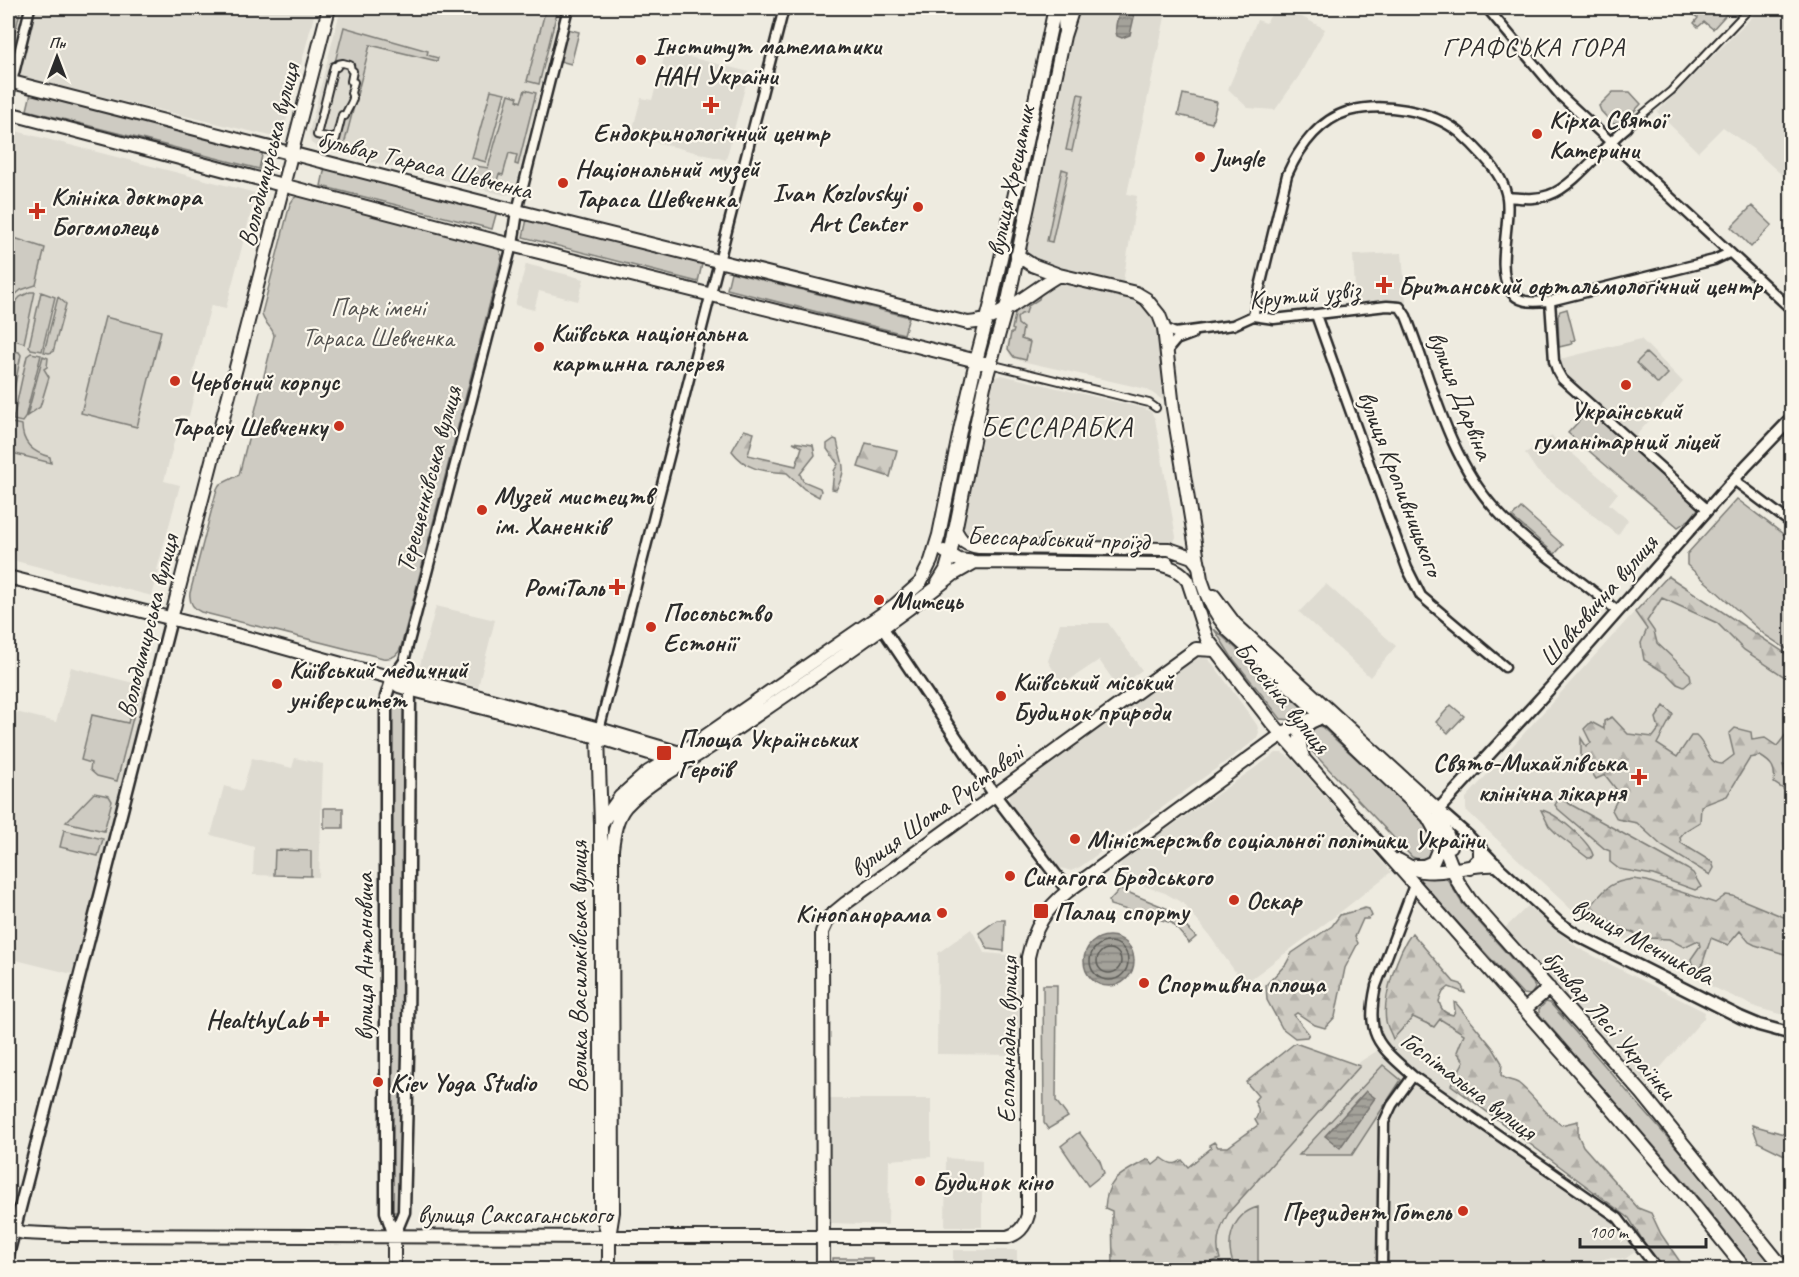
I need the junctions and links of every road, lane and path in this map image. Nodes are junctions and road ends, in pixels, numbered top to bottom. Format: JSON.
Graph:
{"nodes":[{"id":1,"x":30,"y":8,"type":"edge"},
{"id":2,"x":329,"y":8,"type":"edge"},
{"id":3,"x":568,"y":8,"type":"edge"},
{"id":4,"x":784,"y":8,"type":"edge"},
{"id":5,"x":1055,"y":8,"type":"edge"},
{"id":6,"x":1062,"y":8,"type":"edge"},
{"id":7,"x":1073,"y":8,"type":"edge"},
{"id":8,"x":1487,"y":8,"type":"edge"},
{"id":9,"x":1750,"y":8,"type":"edge"},
{"id":10,"x":1064,"y":36,"type":"junction"},
{"id":11,"x":334,"y":66,"type":"joint"},
{"id":12,"x":9,"y":82,"type":"edge"},
{"id":13,"x":8,"y":98,"type":"edge"},
{"id":14,"x":8,"y":113,"type":"edge"},
{"id":15,"x":1627,"y":127,"type":"joint"},
{"id":16,"x":1610,"y":141,"type":"junction"},
{"id":17,"x":292,"y":153,"type":"junction"},
{"id":18,"x":284,"y":184,"type":"junction"},
{"id":19,"x":1507,"y":197,"type":"junction"},
{"id":20,"x":517,"y":211,"type":"junction"},
{"id":21,"x":512,"y":244,"type":"junction"},
{"id":22,"x":1729,"y":253,"type":"junction"},
{"id":23,"x":1017,"y":255,"type":"junction"},
{"id":24,"x":718,"y":260,"type":"junction"},
{"id":25,"x":1059,"y":275,"type":"junction"},
{"id":26,"x":710,"y":295,"type":"junction"},
{"id":27,"x":1550,"y":301,"type":"junction"},
{"id":28,"x":1791,"y":310,"type":"edge"},
{"id":29,"x":1005,"y":311,"type":"junction"},
{"id":30,"x":1404,"y":311,"type":"joint"},
{"id":31,"x":1316,"y":315,"type":"junction"},
{"id":32,"x":1252,"y":316,"type":"junction"},
{"id":33,"x":988,"y":318,"type":"junction"},
{"id":34,"x":1164,"y":328,"type":"junction"},
{"id":35,"x":1208,"y":329,"type":"junction"},
{"id":36,"x":1166,"y":352,"type":"junction"},
{"id":37,"x":976,"y":361,"type":"junction"},
{"id":38,"x":989,"y":364,"type":"junction"},
{"id":39,"x":1156,"y":408,"type":"dead end"},
{"id":40,"x":1791,"y":418,"type":"edge"},
{"id":41,"x":1734,"y":480,"type":"junction"},
{"id":42,"x":1708,"y":510,"type":"junction"},
{"id":43,"x":1791,"y":524,"type":"edge"},
{"id":44,"x":955,"y":529,"type":"junction"},
{"id":45,"x":939,"y":536,"type":"junction"},
{"id":46,"x":1194,"y":538,"type":"junction"},
{"id":47,"x":1187,"y":555,"type":"junction"},
{"id":48,"x":950,"y":556,"type":"junction"},
{"id":49,"x":975,"y":562,"type":"junction"},
{"id":50,"x":1159,"y":564,"type":"junction"},
{"id":51,"x":1198,"y":564,"type":"junction"},
{"id":52,"x":8,"y":577,"type":"edge"},
{"id":53,"x":932,"y":591,"type":"junction"},
{"id":54,"x":1617,"y":611,"type":"junction"},
{"id":55,"x":171,"y":619,"type":"junction"},
{"id":56,"x":882,"y":627,"type":"junction"},
{"id":57,"x":1215,"y":650,"type":"junction"},
{"id":58,"x":1505,"y":667,"type":"dead end"},
{"id":59,"x":393,"y":678,"type":"junction"},
{"id":60,"x":410,"y":684,"type":"junction"},
{"id":61,"x":1323,"y":721,"type":"junction"},
{"id":62,"x":599,"y":733,"type":"junction"},
{"id":63,"x":1281,"y":735,"type":"junction"},
{"id":64,"x":683,"y":758,"type":"junction"},
{"id":65,"x":668,"y":759,"type":"junction"},
{"id":66,"x":1304,"y":760,"type":"junction"},
{"id":67,"x":994,"y":794,"type":"junction"},
{"id":68,"x":1413,"y":801,"type":"junction"},
{"id":69,"x":1437,"y":810,"type":"junction"},
{"id":70,"x":601,"y":824,"type":"junction"},
{"id":71,"x":1438,"y":834,"type":"junction"},
{"id":72,"x":1480,"y":849,"type":"junction"},
{"id":73,"x":1389,"y":855,"type":"junction"},
{"id":74,"x":1403,"y":863,"type":"junction"},
{"id":75,"x":1473,"y":865,"type":"junction"},
{"id":76,"x":1496,"y":865,"type":"junction"},
{"id":77,"x":1452,"y":868,"type":"junction"},
{"id":78,"x":1414,"y":885,"type":"junction"},
{"id":79,"x":1461,"y":888,"type":"junction"},
{"id":80,"x":1068,"y":891,"type":"junction"},
{"id":81,"x":1549,"y":988,"type":"junction"},
{"id":82,"x":1525,"y":1009,"type":"junction"},
{"id":83,"x":1791,"y":1034,"type":"edge"},
{"id":84,"x":1413,"y":1076,"type":"junction"},
{"id":85,"x":11,"y":1230,"type":"edge"},
{"id":86,"x":1021,"y":1230,"type":"joint"},
{"id":87,"x":394,"y":1236,"type":"junction"},
{"id":88,"x":609,"y":1237,"type":"junction"},
{"id":89,"x":823,"y":1238,"type":"junction"},
{"id":90,"x":8,"y":1255,"type":"edge"},
{"id":91,"x":394,"y":1269,"type":"edge"},
{"id":92,"x":609,"y":1269,"type":"edge"},
{"id":93,"x":823,"y":1269,"type":"edge"},
{"id":94,"x":1382,"y":1269,"type":"edge"},
{"id":95,"x":1658,"y":1269,"type":"edge"},
{"id":96,"x":1746,"y":1269,"type":"edge"},
{"id":97,"x":1785,"y":1269,"type":"edge"}],
"edges":[{"from":1,"to":12,"type":"street"},
{"from":2,"to":17,"type":"main road","name":"Володимирська вулиця"},
{"from":3,"to":20,"type":"street","name":"Терещенківська вулиця"},
{"from":4,"to":24,"type":"street"},
{"from":5,"to":33,"type":"main road","name":"вулиця Хрещатик"},
{"from":6,"to":10,"type":"street"},
{"from":7,"to":10,"type":"main road","name":"вулиця Хрещатик"},
{"from":8,"to":16,"type":"street"},
{"from":9,"to":15,"type":"street"},
{"from":10,"to":23,"type":"main road","name":"вулиця Хрещатик"},
{"from":11,"to":11,"type":"street"},
{"from":12,"to":13,"type":"street"},
{"from":12,"to":17,"type":"main road","name":"бульвар Тараса Шевченка"},
{"from":14,"to":18,"type":"main road"},
{"from":15,"to":16,"type":"street"},
{"from":16,"to":19,"type":"street"},
{"from":16,"to":22,"type":"street"},
{"from":17,"to":18,"type":"main road","name":"Володимирська вулиця"},
{"from":17,"to":20,"type":"main road","name":"бульвар Тараса Шевченка"},
{"from":18,"to":21,"type":"main road"},
{"from":18,"to":55,"type":"main road","name":"Володимирська вулиця"},
{"from":19,"to":27,"type":"street"},
{"from":19,"to":32,"type":"street"},
{"from":20,"to":21,"type":"street","name":"Терещенківська вулиця"},
{"from":20,"to":24,"type":"main road","name":"бульвар Тараса Шевченка"},
{"from":21,"to":26,"type":"main road"},
{"from":21,"to":59,"type":"street","name":"Терещенківська вулиця"},
{"from":22,"to":27,"type":"street"},
{"from":22,"to":28,"type":"street"},
{"from":23,"to":25,"type":"main road"},
{"from":23,"to":29,"type":"main road","name":"вулиця Хрещатик"},
{"from":24,"to":26,"type":"street"},
{"from":24,"to":33,"type":"main road","name":"бульвар Тараса Шевченка"},
{"from":25,"to":29,"type":"main road","name":"бульвар Тараса Шевченка"},
{"from":25,"to":34,"type":"main road"},
{"from":26,"to":37,"type":"main road"},
{"from":26,"to":62,"type":"street"},
{"from":27,"to":42,"type":"street"},
{"from":29,"to":33,"type":"main road","name":"бульвар Тараса Шевченка"},
{"from":29,"to":38,"type":"main road","name":"вулиця Хрещатик"},
{"from":30,"to":31,"type":"street","name":"Крутий узвіз"},
{"from":30,"to":54,"type":"street","name":"вулиця Дарвіна"},
{"from":31,"to":32,"type":"street","name":"Крутий узвіз"},
{"from":31,"to":58,"type":"street","name":"вулиця Кропивницького"},
{"from":32,"to":35,"type":"street","name":"Крутий узвіз"},
{"from":33,"to":37,"type":"main road","name":"вулиця Хрещатик"},
{"from":34,"to":35,"type":"street","name":"Крутий узвіз"},
{"from":34,"to":36,"type":"main road","name":"Басейна вулиця"},
{"from":35,"to":36,"type":"street","name":"Крутий узвіз"},
{"from":36,"to":46,"type":"main road","name":"Басейна вулиця"},
{"from":37,"to":38,"type":"main road"},
{"from":37,"to":45,"type":"main road","name":"Велика Васильківська вулиця"},
{"from":38,"to":39,"type":"street"},
{"from":38,"to":44,"type":"main road","name":"Велика Васильківська вулиця"},
{"from":40,"to":41,"type":"street","name":"Шовковична вулиця"},
{"from":41,"to":42,"type":"street","name":"Шовковична вулиця"},
{"from":41,"to":43,"type":"street"},
{"from":42,"to":54,"type":"street","name":"Шовковична вулиця"},
{"from":44,"to":47,"type":"main road","name":"Бессарабський проїзд"},
{"from":44,"to":48,"type":"main road","name":"Велика Васильківська вулиця"},
{"from":45,"to":48,"type":"main road","name":"Бессарабський проїзд"},
{"from":45,"to":64,"type":"main road","name":"Велика Васильківська вулиця"},
{"from":46,"to":47,"type":"main road"},
{"from":46,"to":51,"type":"main road","name":"Басейна вулиця"},
{"from":47,"to":50,"type":"main road","name":"Бессарабський проїзд"},
{"from":47,"to":51,"type":"main road","name":"Бессарабський проїзд"},
{"from":48,"to":49,"type":"main road","name":"Бессарабський проїзд"},
{"from":48,"to":53,"type":"main road","name":"Велика Васильківська вулиця"},
{"from":49,"to":50,"type":"main road","name":"Бессарабський проїзд"},
{"from":49,"to":53,"type":"main road","name":"Велика Васильківська вулиця"},
{"from":50,"to":57,"type":"main road","name":"Басейна вулиця"},
{"from":51,"to":61,"type":"main road","name":"Басейна вулиця"},
{"from":51,"to":69,"type":"main road","name":"Басейна вулиця"},
{"from":52,"to":55,"type":"main road"},
{"from":53,"to":56,"type":"main road","name":"Велика Васильківська вулиця"},
{"from":54,"to":69,"type":"street","name":"Шовковична вулиця"},
{"from":55,"to":59,"type":"main road"},
{"from":55,"to":85,"type":"street","name":"Володимирська вулиця"},
{"from":56,"to":64,"type":"main road","name":"Велика Васильківська вулиця"},
{"from":56,"to":67,"type":"street"},
{"from":57,"to":63,"type":"main road","name":"Басейна вулиця"},
{"from":57,"to":67,"type":"main road","name":"вулиця Шота Руставелі"},
{"from":59,"to":60,"type":"main road"},
{"from":59,"to":87,"type":"street","name":"вулиця Антоновича"},
{"from":60,"to":62,"type":"main road"},
{"from":60,"to":87,"type":"street","name":"вулиця Антоновича"},
{"from":61,"to":63,"type":"main road","name":"Еспланадна вулиця"},
{"from":61,"to":66,"type":"main road"},
{"from":61,"to":68,"type":"main road","name":"Басейна вулиця"},
{"from":62,"to":64,"type":"main road"},
{"from":62,"to":65,"type":"main road"},
{"from":62,"to":70,"type":"main road"},
{"from":63,"to":66,"type":"main road","name":"Басейна вулиця"},
{"from":63,"to":80,"type":"main road","name":"Еспланадна вулиця"},
{"from":64,"to":65,"type":"main road"},
{"from":64,"to":88,"type":"main road","name":"Велика Васильківська вулиця"},
{"from":65,"to":70,"type":"main road","name":"Велика Васильківська вулиця"},
{"from":66,"to":73,"type":"main road","name":"Басейна вулиця"},
{"from":67,"to":80,"type":"street"},
{"from":67,"to":89,"type":"main road","name":"вулиця Шота Руставелі"},
{"from":68,"to":69,"type":"street","name":"вулиця Мечникова"},
{"from":68,"to":71,"type":"main road","name":"бульвар Лесі Українки"},
{"from":69,"to":72,"type":"street","name":"вулиця Мечникова"},
{"from":69,"to":77,"type":"main road"},
{"from":70,"to":88,"type":"main road","name":"Велика Васильківська вулиця"},
{"from":71,"to":74,"type":"main road"},
{"from":71,"to":77,"type":"main road","name":"бульвар Лесі Українки"},
{"from":72,"to":75,"type":"main road"},
{"from":72,"to":76,"type":"street","name":"вулиця Мечникова"},
{"from":73,"to":74,"type":"main road"},
{"from":73,"to":78,"type":"main road"},
{"from":74,"to":77,"type":"main road"},
{"from":75,"to":76,"type":"main road"},
{"from":75,"to":77,"type":"main road"},
{"from":75,"to":79,"type":"main road"},
{"from":76,"to":83,"type":"street","name":"вулиця Мечникова"},
{"from":77,"to":79,"type":"main road","name":"бульвар Лесі Українки"},
{"from":78,"to":82,"type":"main road"},
{"from":78,"to":84,"type":"street","name":"Госпітальна вулиця"},
{"from":79,"to":81,"type":"main road","name":"бульвар Лесі Українки"},
{"from":80,"to":86,"type":"main road","name":"Еспланадна вулиця"},
{"from":81,"to":82,"type":"main road"},
{"from":81,"to":97,"type":"main road","name":"бульвар Лесі Українки"},
{"from":82,"to":96,"type":"main road"},
{"from":84,"to":94,"type":"street"},
{"from":84,"to":95,"type":"street","name":"Госпітальна вулиця"},
{"from":85,"to":87,"type":"main road","name":"вулиця Саксаганського"},
{"from":85,"to":90,"type":"street","name":"Володимирська вулиця"},
{"from":86,"to":89,"type":"main road","name":"вулиця Саксаганського"},
{"from":87,"to":88,"type":"main road","name":"вулиця Саксаганського"},
{"from":87,"to":91,"type":"main road","name":"вулиця Антоновича"},
{"from":88,"to":89,"type":"main road","name":"вулиця Саксаганського"},
{"from":88,"to":92,"type":"main road","name":"Велика Васильківська вулиця"},
{"from":89,"to":93,"type":"main road","name":"вулиця Шота Руставелі"}]}
